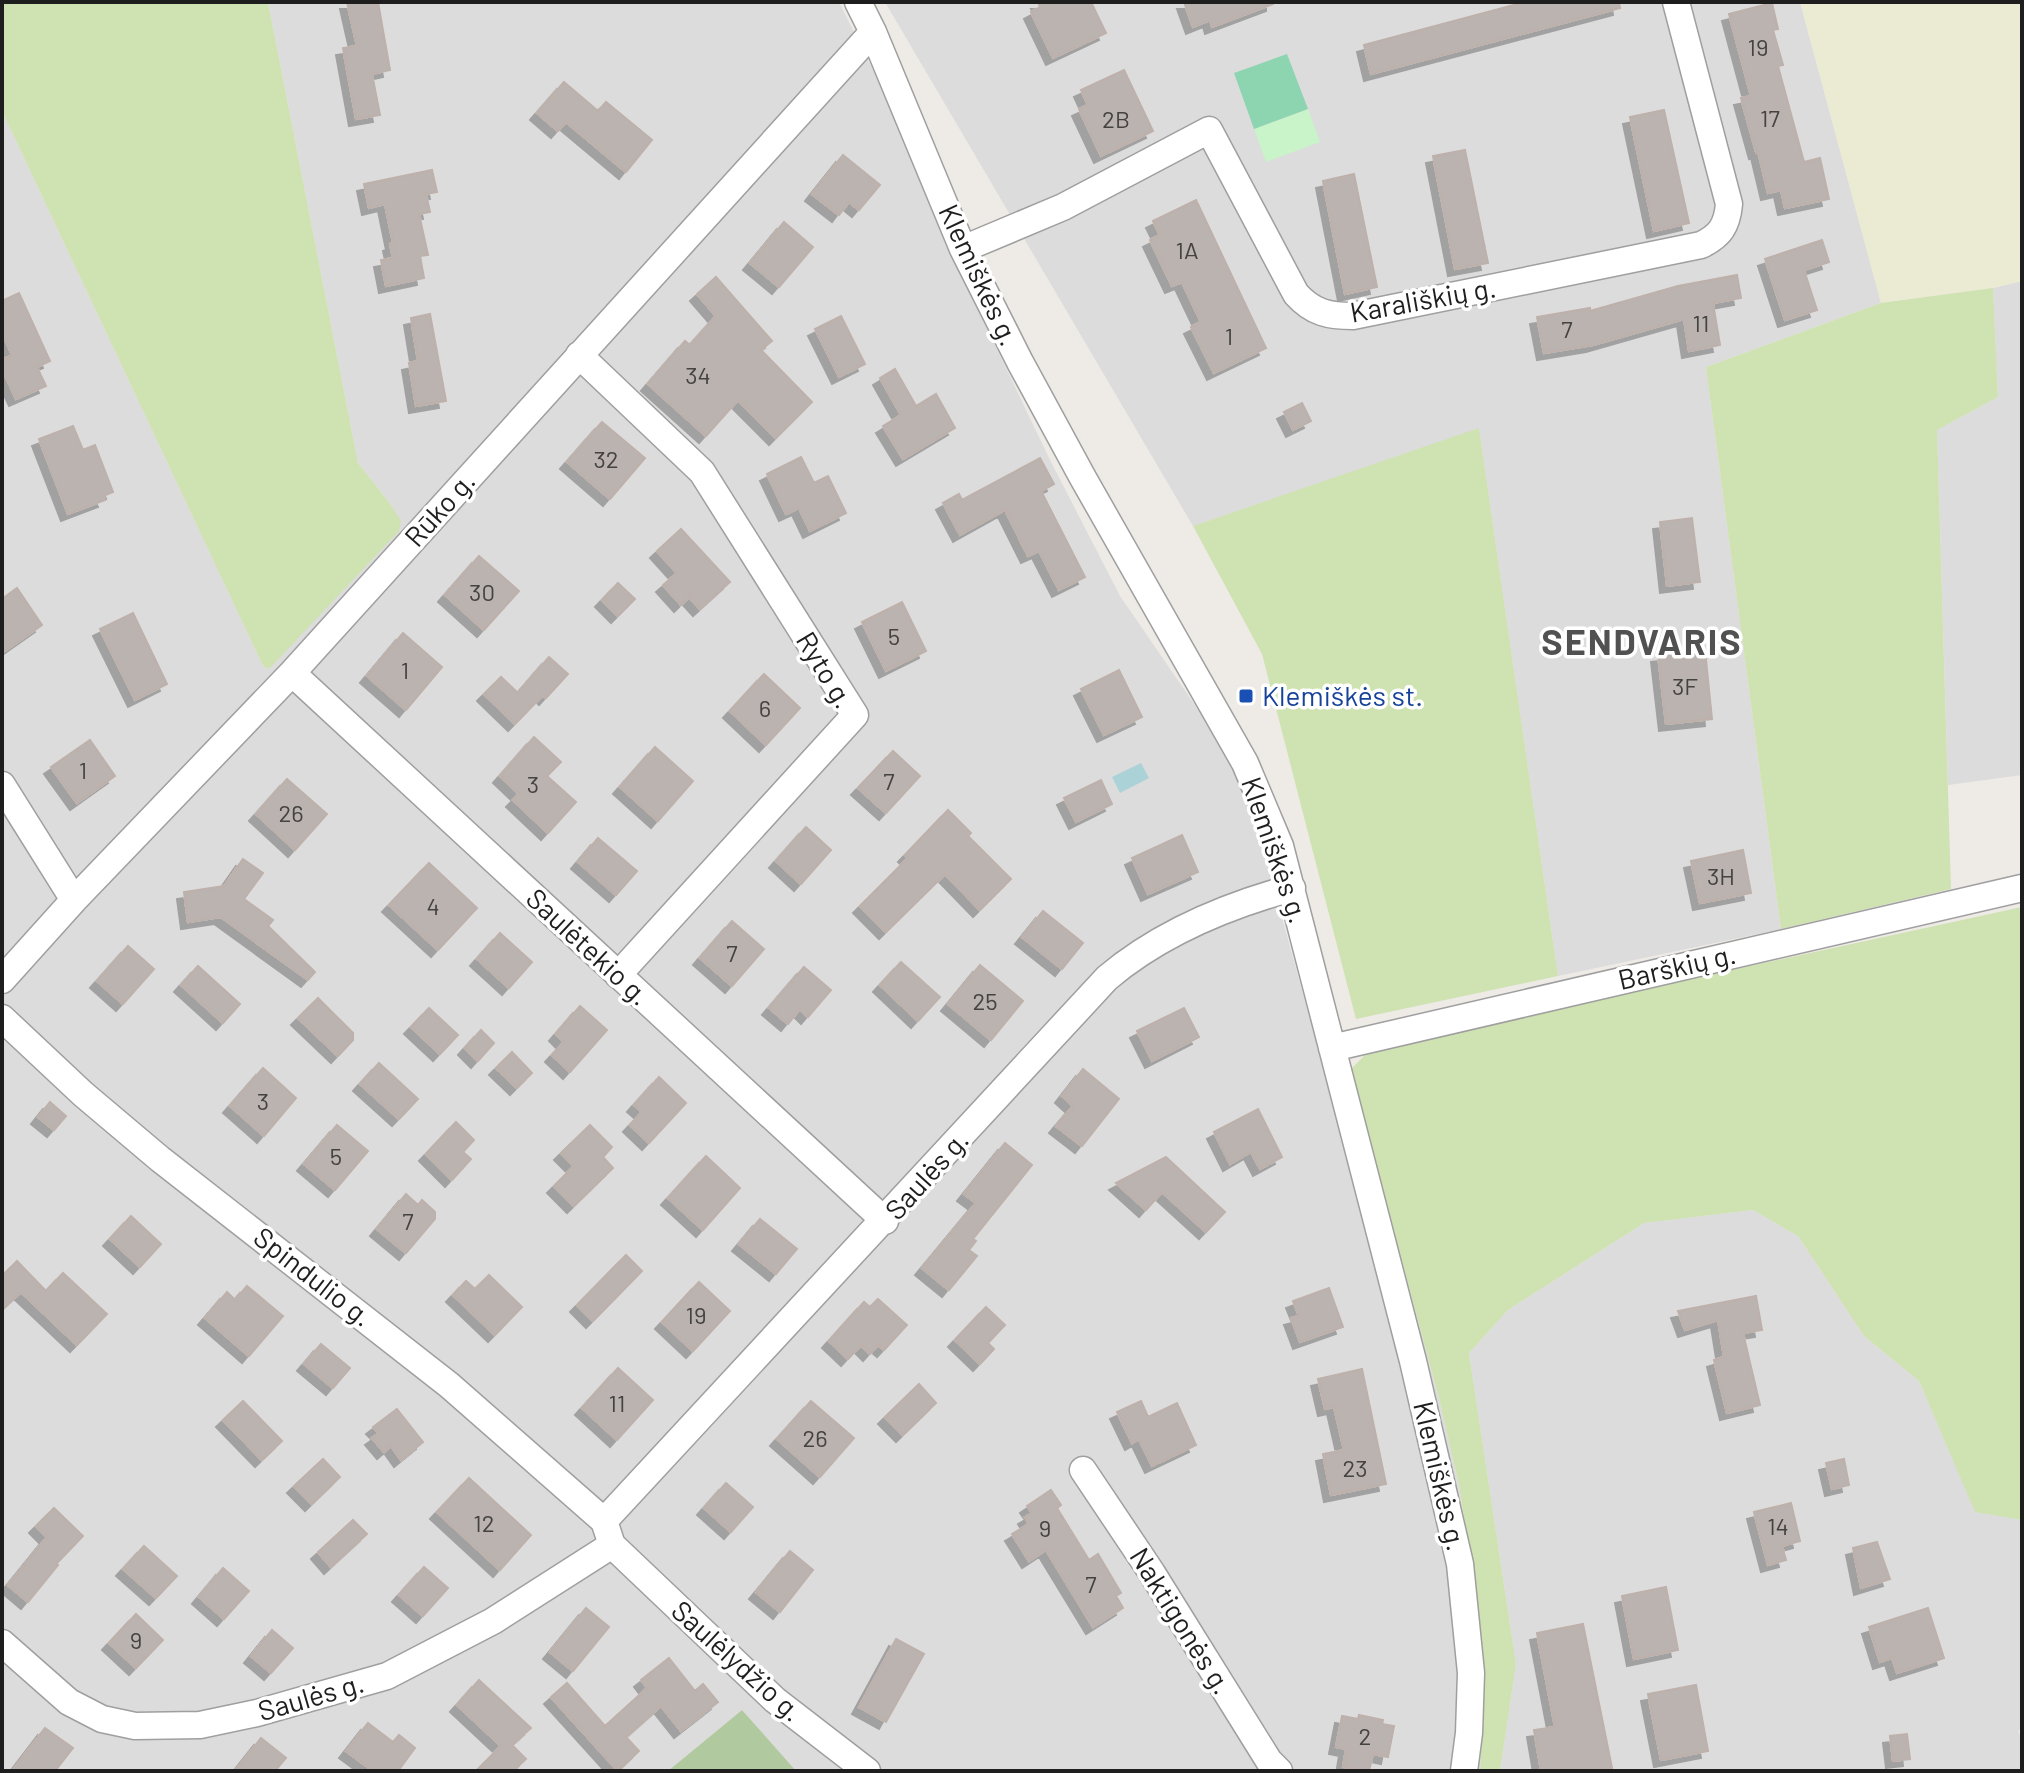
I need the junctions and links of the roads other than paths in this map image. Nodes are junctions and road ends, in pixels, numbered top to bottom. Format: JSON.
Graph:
{"nodes":[{"id":1,"x":858,"y":2,"type":"edge"},
{"id":2,"x":1676,"y":2,"type":"edge"},
{"id":3,"x":873,"y":32,"type":"junction"},
{"id":4,"x":963,"y":249,"type":"junction"},
{"id":5,"x":579,"y":355,"type":"junction"},
{"id":6,"x":292,"y":673,"type":"junction"},
{"id":7,"x":2,"y":785,"type":"edge"},
{"id":8,"x":1292,"y":888,"type":"junction"},
{"id":9,"x":2022,"y":888,"type":"edge"},
{"id":10,"x":74,"y":900,"type":"junction"},
{"id":11,"x":618,"y":975,"type":"junction"},
{"id":12,"x":2,"y":980,"type":"edge"},
{"id":13,"x":2,"y":1018,"type":"edge"},
{"id":14,"x":1332,"y":1048,"type":"junction"},
{"id":15,"x":885,"y":1221,"type":"junction"},
{"id":16,"x":1083,"y":1470,"type":"dead end"},
{"id":17,"x":608,"y":1533,"type":"junction"},
{"id":18,"x":2,"y":1643,"type":"edge"},
{"id":19,"x":867,"y":1771,"type":"edge"},
{"id":20,"x":1279,"y":1771,"type":"edge"},
{"id":21,"x":1464,"y":1771,"type":"edge"}],
"edges":[{"from":1,"to":3,"type":"street","name":"Klemiškės g."},
{"from":2,"to":4,"type":"street","name":"Karališkių g."},
{"from":3,"to":4,"type":"street","name":"Klemiškės g."},
{"from":3,"to":5,"type":"street","name":"Rūko g."},
{"from":4,"to":8,"type":"street","name":"Klemiškės g."},
{"from":5,"to":6,"type":"street","name":"Rūko g."},
{"from":5,"to":11,"type":"street","name":"Ryto g."},
{"from":6,"to":10,"type":"street","name":"Rūko g."},
{"from":6,"to":11,"type":"street","name":"Saulėtekio g."},
{"from":7,"to":10,"type":"street"},
{"from":8,"to":14,"type":"street","name":"Klemiškės g."},
{"from":8,"to":15,"type":"street","name":"Saulės g."},
{"from":9,"to":14,"type":"street","name":"Barškių g."},
{"from":10,"to":12,"type":"street","name":"Rūko g."},
{"from":11,"to":15,"type":"street","name":"Saulėtekio g."},
{"from":13,"to":17,"type":"street","name":"Spindulio g."},
{"from":14,"to":21,"type":"street","name":"Klemiškės g."},
{"from":15,"to":17,"type":"street","name":"Saulės g."},
{"from":16,"to":20,"type":"street","name":"Naktigonės g."},
{"from":17,"to":18,"type":"street","name":"Saulės g."},
{"from":17,"to":19,"type":"street","name":"Saulėlydžio g."}]}
